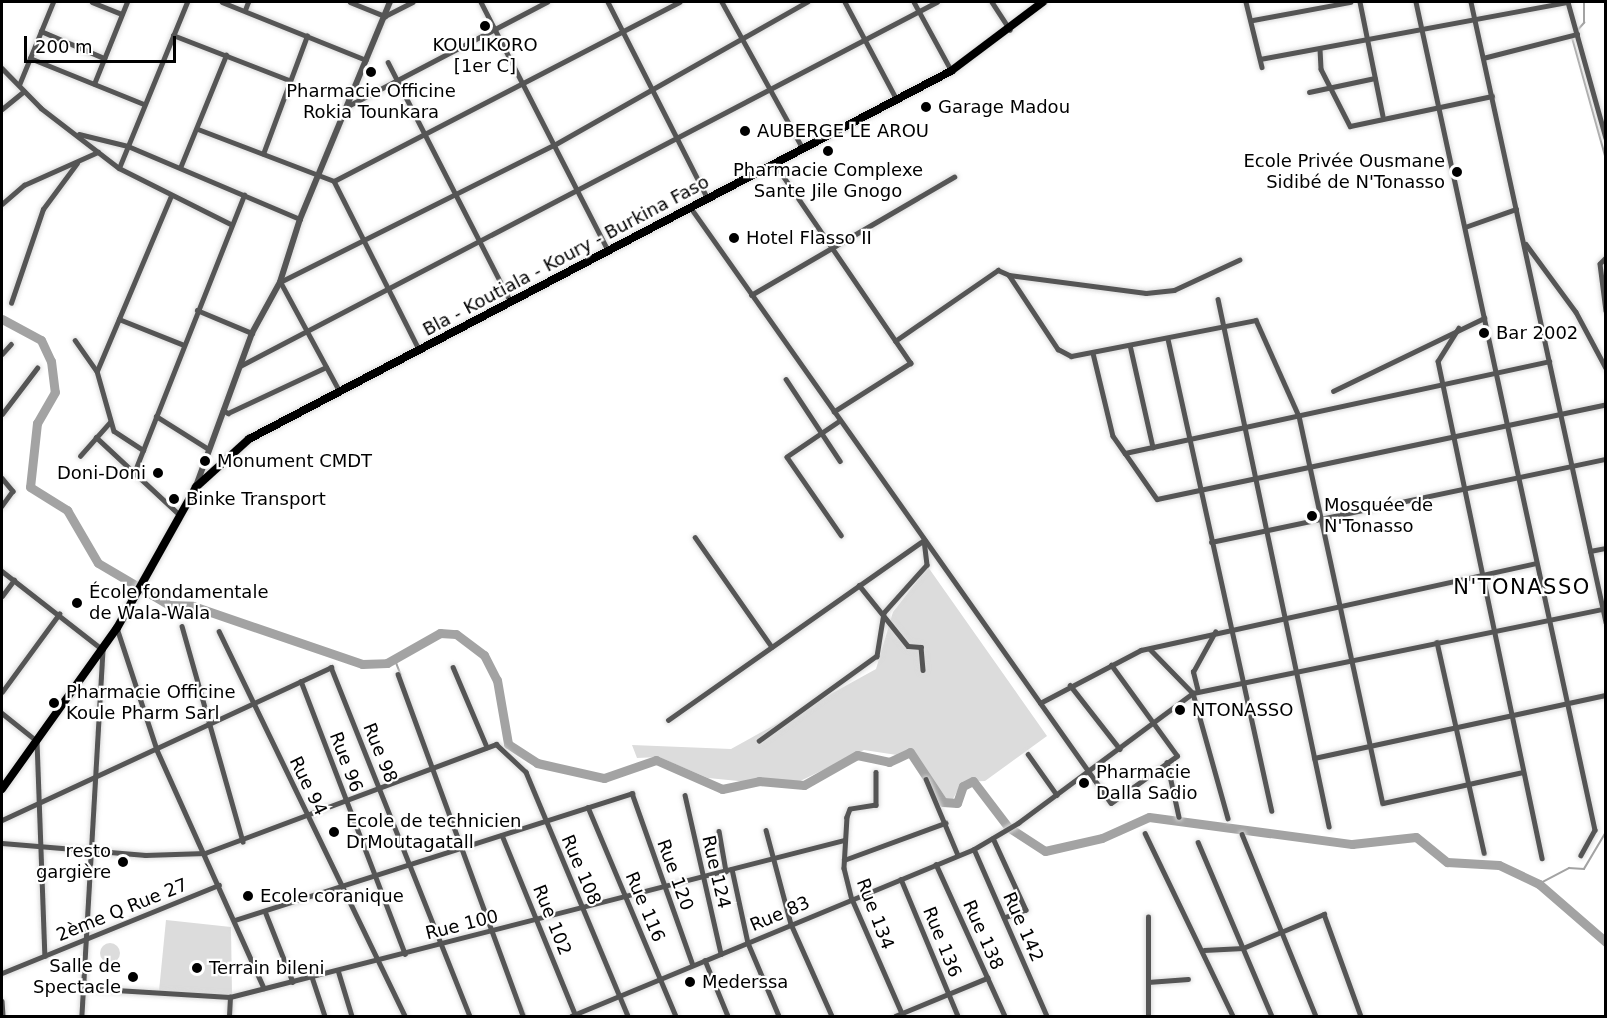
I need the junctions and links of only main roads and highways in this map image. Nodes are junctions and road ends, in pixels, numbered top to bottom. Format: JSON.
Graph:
{"nodes":[{"id":1,"x":1043,"y":2,"type":"edge"},
{"id":2,"x":2,"y":789,"type":"edge"}],
"edges":[{"from":1,"to":2,"type":"main road","name":"Bla - Koutiala - Koury - Burkina Faso"}]}
